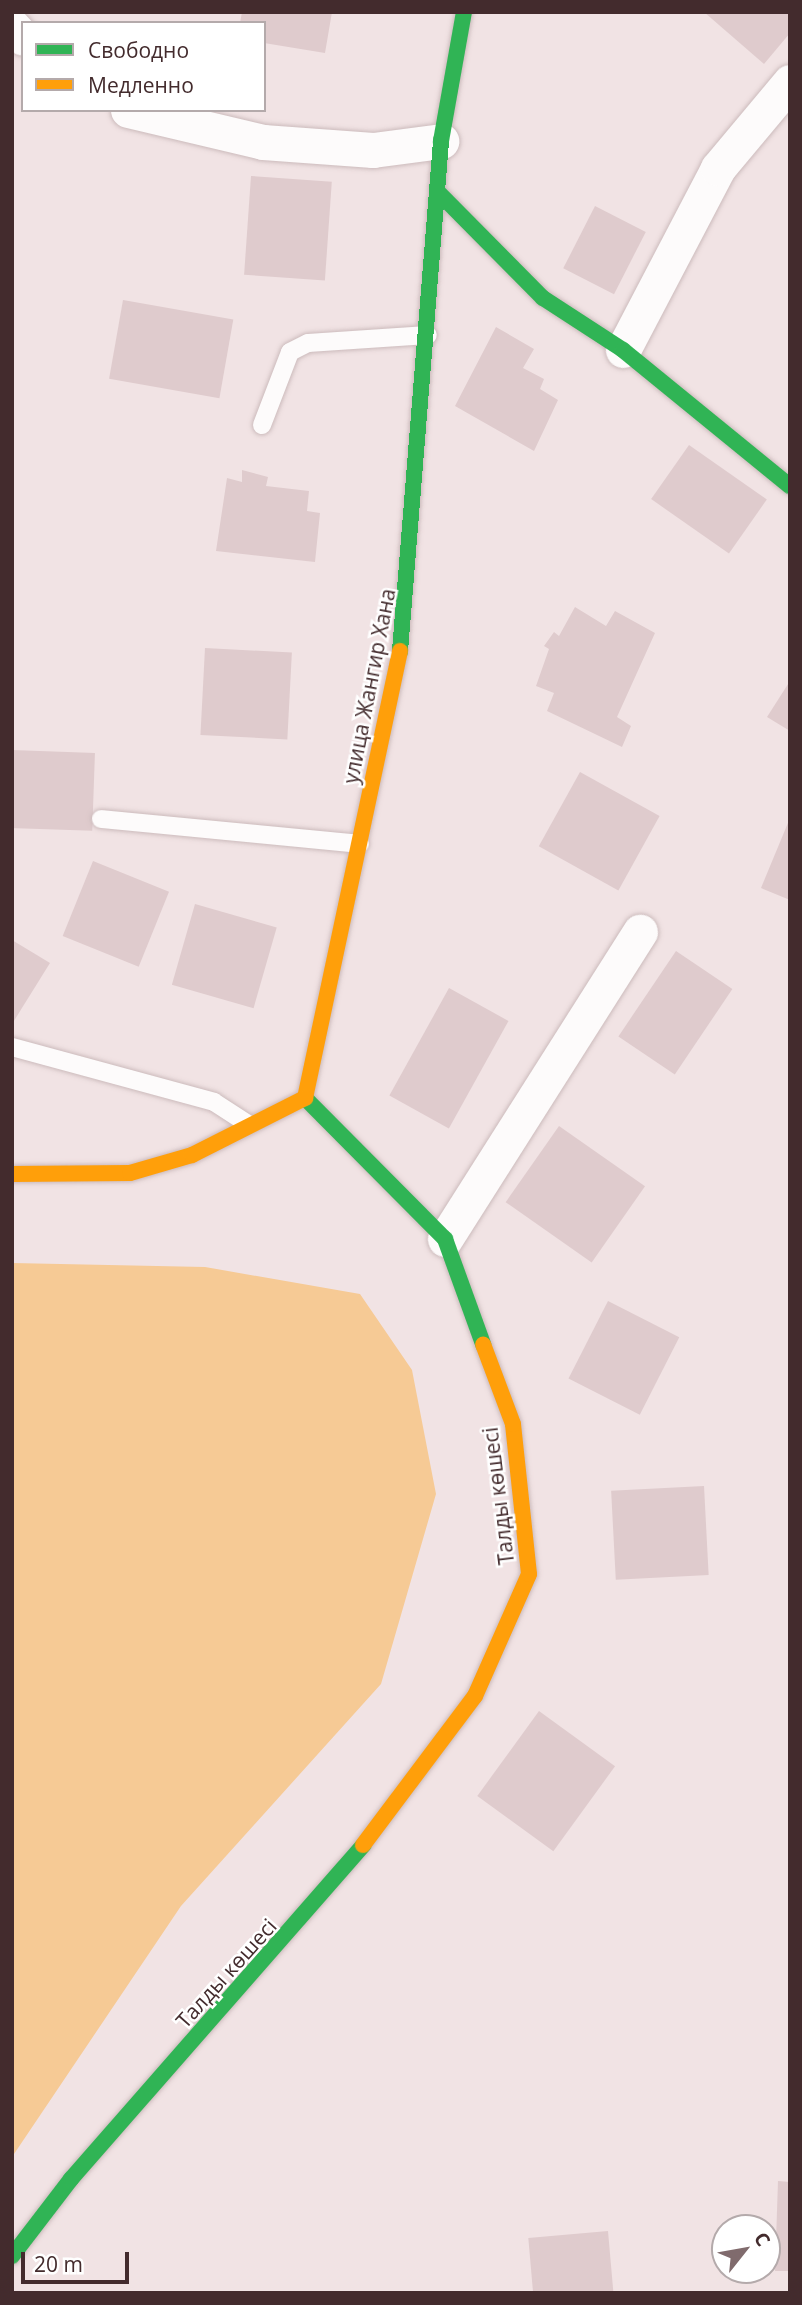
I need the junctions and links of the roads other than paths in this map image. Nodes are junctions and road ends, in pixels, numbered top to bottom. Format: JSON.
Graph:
{"nodes":[{"id":1,"x":464,"y":12,"type":"edge"},
{"id":2,"x":790,"y":82,"type":"edge"},
{"id":3,"x":136,"y":112,"type":"edge"},
{"id":4,"x":441,"y":141,"type":"junction"},
{"id":5,"x":438,"y":192,"type":"junction"},
{"id":6,"x":428,"y":335,"type":"junction"},
{"id":7,"x":623,"y":350,"type":"junction"},
{"id":8,"x":262,"y":425,"type":"dead end"},
{"id":9,"x":790,"y":486,"type":"edge"},
{"id":10,"x":102,"y":819,"type":"dead end"},
{"id":11,"x":360,"y":844,"type":"junction"},
{"id":12,"x":640,"y":932,"type":"dead end"},
{"id":13,"x":12,"y":1047,"type":"edge"},
{"id":14,"x":305,"y":1098,"type":"junction"},
{"id":15,"x":248,"y":1124,"type":"junction"},
{"id":16,"x":12,"y":1174,"type":"edge"},
{"id":17,"x":444,"y":1240,"type":"junction"},
{"id":18,"x":12,"y":2256,"type":"edge"}],
"edges":[{"from":1,"to":4,"type":"street","name":"улица Жангир Хана"},
{"from":2,"to":7,"type":"street"},
{"from":3,"to":4,"type":"street"},
{"from":4,"to":5,"type":"street","name":"улица Жангир Хана"},
{"from":5,"to":6,"type":"street","name":"улица Жангир Хана"},
{"from":5,"to":7,"type":"street"},
{"from":6,"to":8,"type":"lane"},
{"from":6,"to":11,"type":"street","name":"улица Жангир Хана"},
{"from":7,"to":9,"type":"street"},
{"from":10,"to":11,"type":"lane"},
{"from":11,"to":14,"type":"street","name":"улица Жангир Хана"},
{"from":12,"to":17,"type":"street"},
{"from":13,"to":15,"type":"lane"},
{"from":14,"to":15,"type":"street"},
{"from":14,"to":17,"type":"street","name":"Талды көшесі"},
{"from":15,"to":16,"type":"street"},
{"from":17,"to":18,"type":"street","name":"Талды көшесі"}]}
